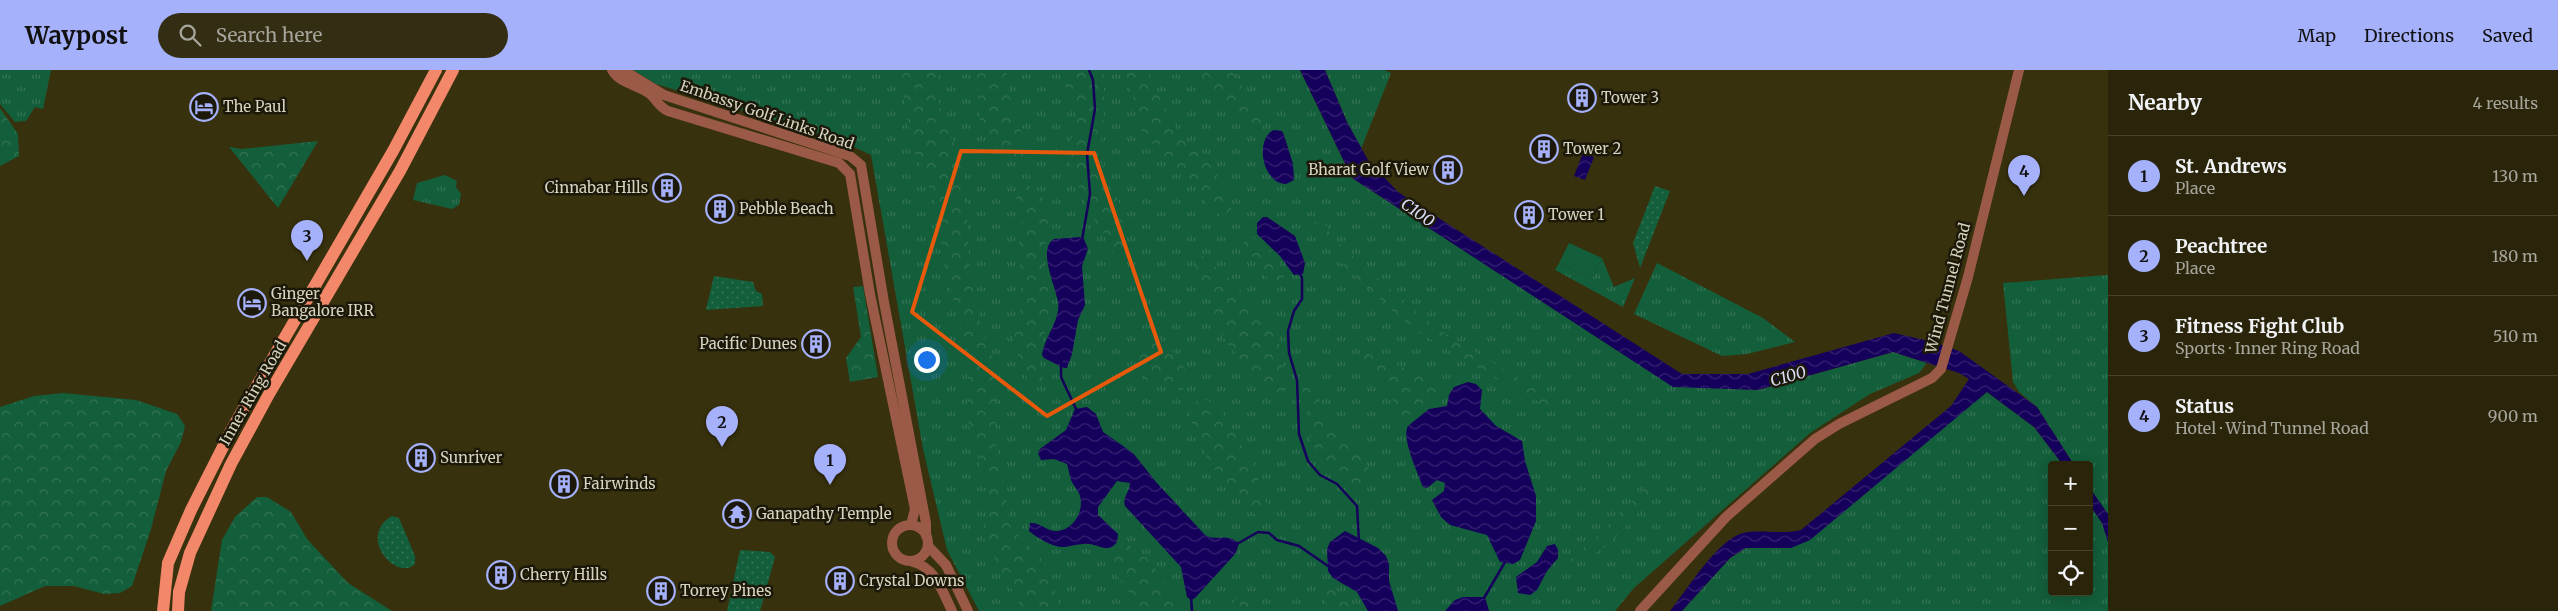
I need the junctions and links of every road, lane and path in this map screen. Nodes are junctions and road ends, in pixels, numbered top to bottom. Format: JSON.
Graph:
{"nodes":[{"id":1,"x":436,"y":70,"type":"edge"},
{"id":2,"x":453,"y":70,"type":"edge"},
{"id":3,"x":612,"y":70,"type":"edge"},
{"id":4,"x":623,"y":70,"type":"edge"},
{"id":5,"x":2019,"y":70,"type":"edge"},
{"id":6,"x":650,"y":90,"type":"junction"},
{"id":7,"x":911,"y":525,"type":"junction"},
{"id":8,"x":927,"y":541,"type":"junction"},
{"id":9,"x":913,"y":562,"type":"junction"},
{"id":10,"x":163,"y":611,"type":"edge"},
{"id":11,"x":178,"y":611,"type":"edge"},
{"id":12,"x":952,"y":611,"type":"edge"},
{"id":13,"x":968,"y":611,"type":"edge"},
{"id":14,"x":1640,"y":611,"type":"edge"}],
"edges":[{"from":1,"to":10,"type":"main road","name":"Inner Ring Road"},
{"from":2,"to":11,"type":"main road","name":"Inner Ring Road"},
{"from":3,"to":6,"type":"street","name":"Embassy Golf Links Road"},
{"from":4,"to":6,"type":"street","name":"Embassy Golf Links Road"},
{"from":5,"to":14,"type":"street","name":"Wind Tunnel Road"},
{"from":6,"to":7,"type":"street","name":"Embassy Golf Links Road"},
{"from":6,"to":8,"type":"street","name":"Embassy Golf Links Road"},
{"from":7,"to":8,"type":"street"},
{"from":7,"to":9,"type":"street"},
{"from":8,"to":9,"type":"street"},
{"from":8,"to":13,"type":"street"},
{"from":9,"to":12,"type":"street"}]}
